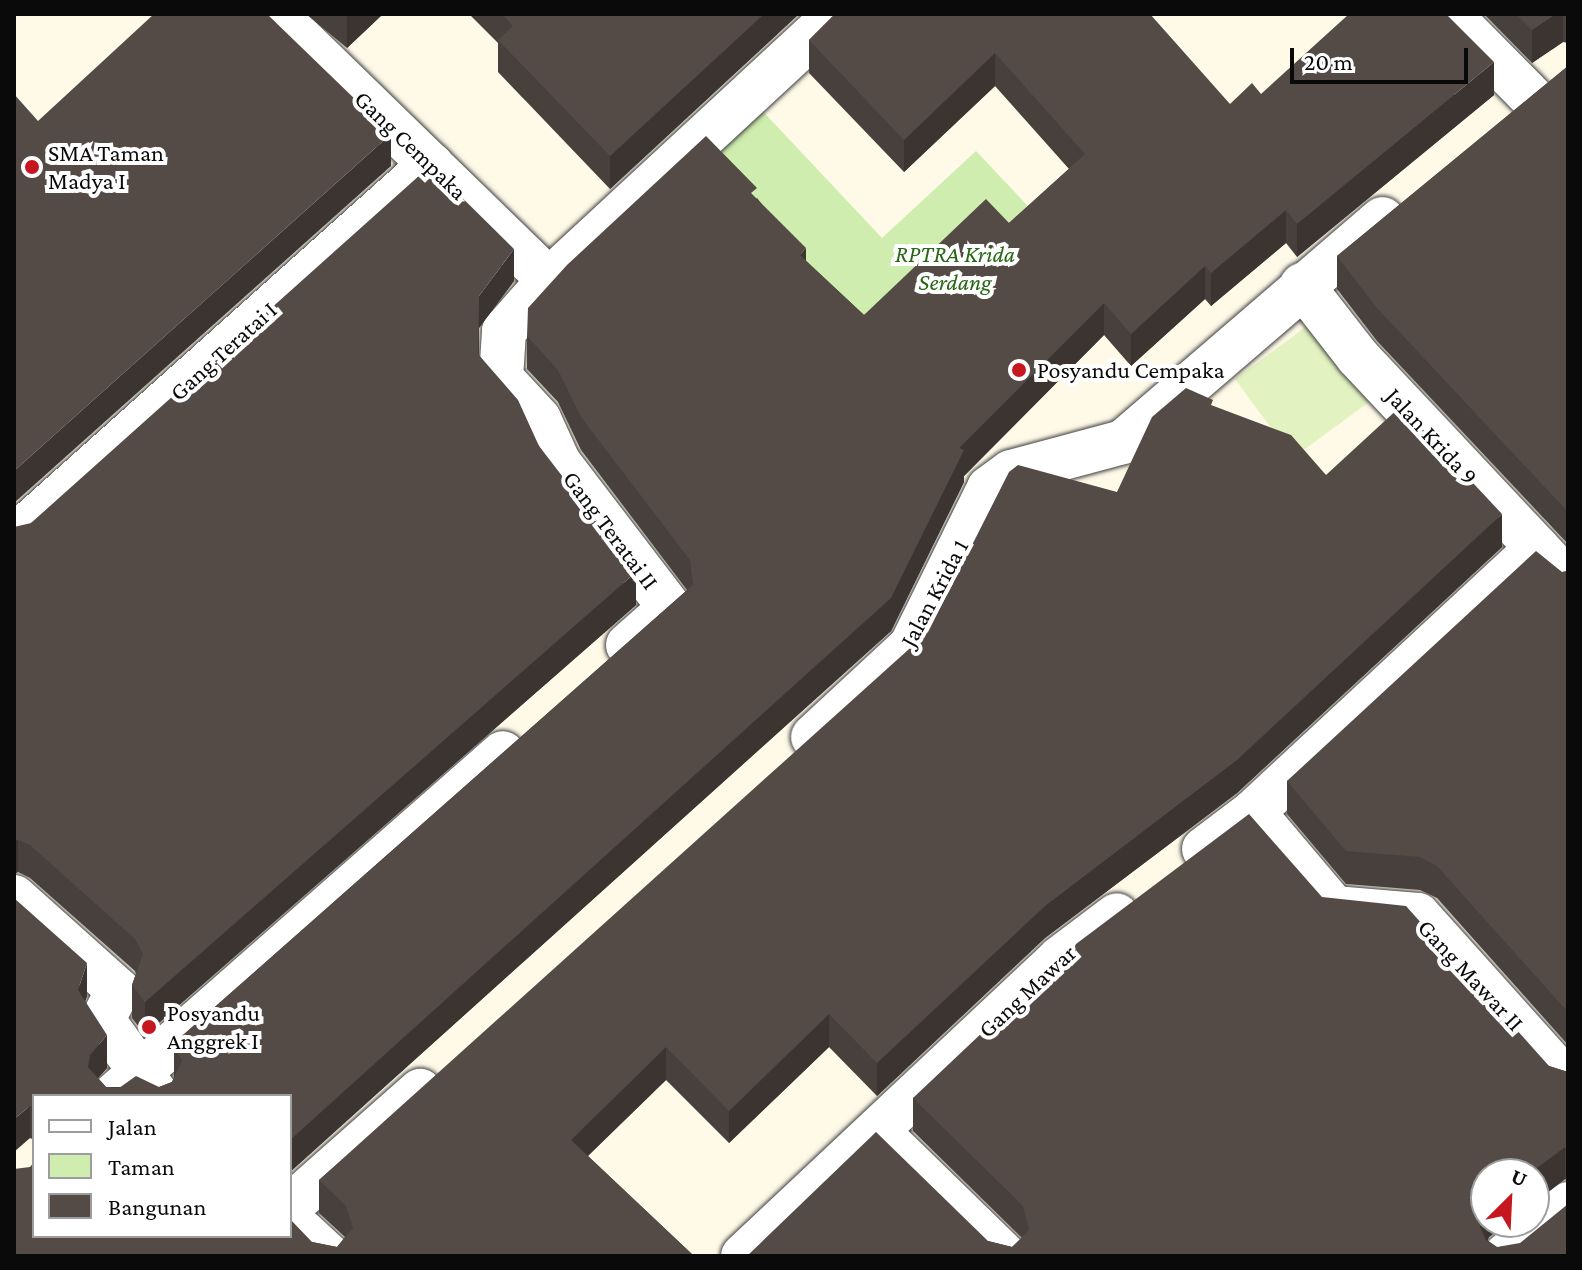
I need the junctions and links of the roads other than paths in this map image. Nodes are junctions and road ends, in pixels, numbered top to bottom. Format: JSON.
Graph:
{"nodes":[{"id":1,"x":268,"y":14,"type":"edge"},
{"id":2,"x":836,"y":14,"type":"edge"},
{"id":3,"x":1449,"y":14,"type":"edge"},
{"id":4,"x":1495,"y":127,"type":"edge"},
{"id":5,"x":431,"y":164,"type":"junction"},
{"id":6,"x":1411,"y":196,"type":"edge"},
{"id":7,"x":549,"y":280,"type":"junction"},
{"id":8,"x":1302,"y":285,"type":"junction"},
{"id":9,"x":14,"y":537,"type":"edge"},
{"id":10,"x":1537,"y":548,"type":"junction"},
{"id":11,"x":1568,"y":581,"type":"edge"},
{"id":12,"x":600,"y":669,"type":"edge"},
{"id":13,"x":530,"y":730,"type":"edge"},
{"id":14,"x":786,"y":761,"type":"edge"},
{"id":15,"x":1253,"y":812,"type":"junction"},
{"id":16,"x":14,"y":897,"type":"edge"},
{"id":17,"x":449,"y":1065,"type":"edge"},
{"id":18,"x":1568,"y":1082,"type":"edge"},
{"id":19,"x":136,"y":1089,"type":"edge"},
{"id":20,"x":878,"y":1132,"type":"junction"},
{"id":21,"x":292,"y":1204,"type":"edge"},
{"id":22,"x":1568,"y":1204,"type":"edge"},
{"id":23,"x":292,"y":1222,"type":"edge"},
{"id":24,"x":329,"y":1256,"type":"edge"},
{"id":25,"x":743,"y":1256,"type":"edge"},
{"id":26,"x":1005,"y":1256,"type":"edge"},
{"id":27,"x":1505,"y":1256,"type":"edge"}],
"edges":[{"from":1,"to":5,"type":"street","name":"Gang Cempaka"},
{"from":2,"to":7,"type":"street","name":"Gang Teratai II"},
{"from":3,"to":4,"type":"street"},
{"from":5,"to":7,"type":"street","name":"Gang Cempaka"},
{"from":5,"to":9,"type":"street","name":"Gang Teratai I"},
{"from":6,"to":8,"type":"street","name":"Jalan Krida 1"},
{"from":7,"to":12,"type":"street","name":"Gang Teratai II"},
{"from":8,"to":10,"type":"street","name":"Jalan Krida 9"},
{"from":8,"to":14,"type":"street","name":"Jalan Krida 1"},
{"from":10,"to":11,"type":"street","name":"Jalan Krida 9"},
{"from":10,"to":15,"type":"street","name":"Gang Mawar"},
{"from":13,"to":19,"type":"street"},
{"from":15,"to":18,"type":"street","name":"Gang Mawar II"},
{"from":15,"to":20,"type":"street","name":"Gang Mawar"},
{"from":16,"to":19,"type":"street"},
{"from":17,"to":21,"type":"street"},
{"from":20,"to":25,"type":"street","name":"Gang Mawar"},
{"from":20,"to":26,"type":"street"},
{"from":22,"to":27,"type":"street"},
{"from":23,"to":24,"type":"street"}]}
